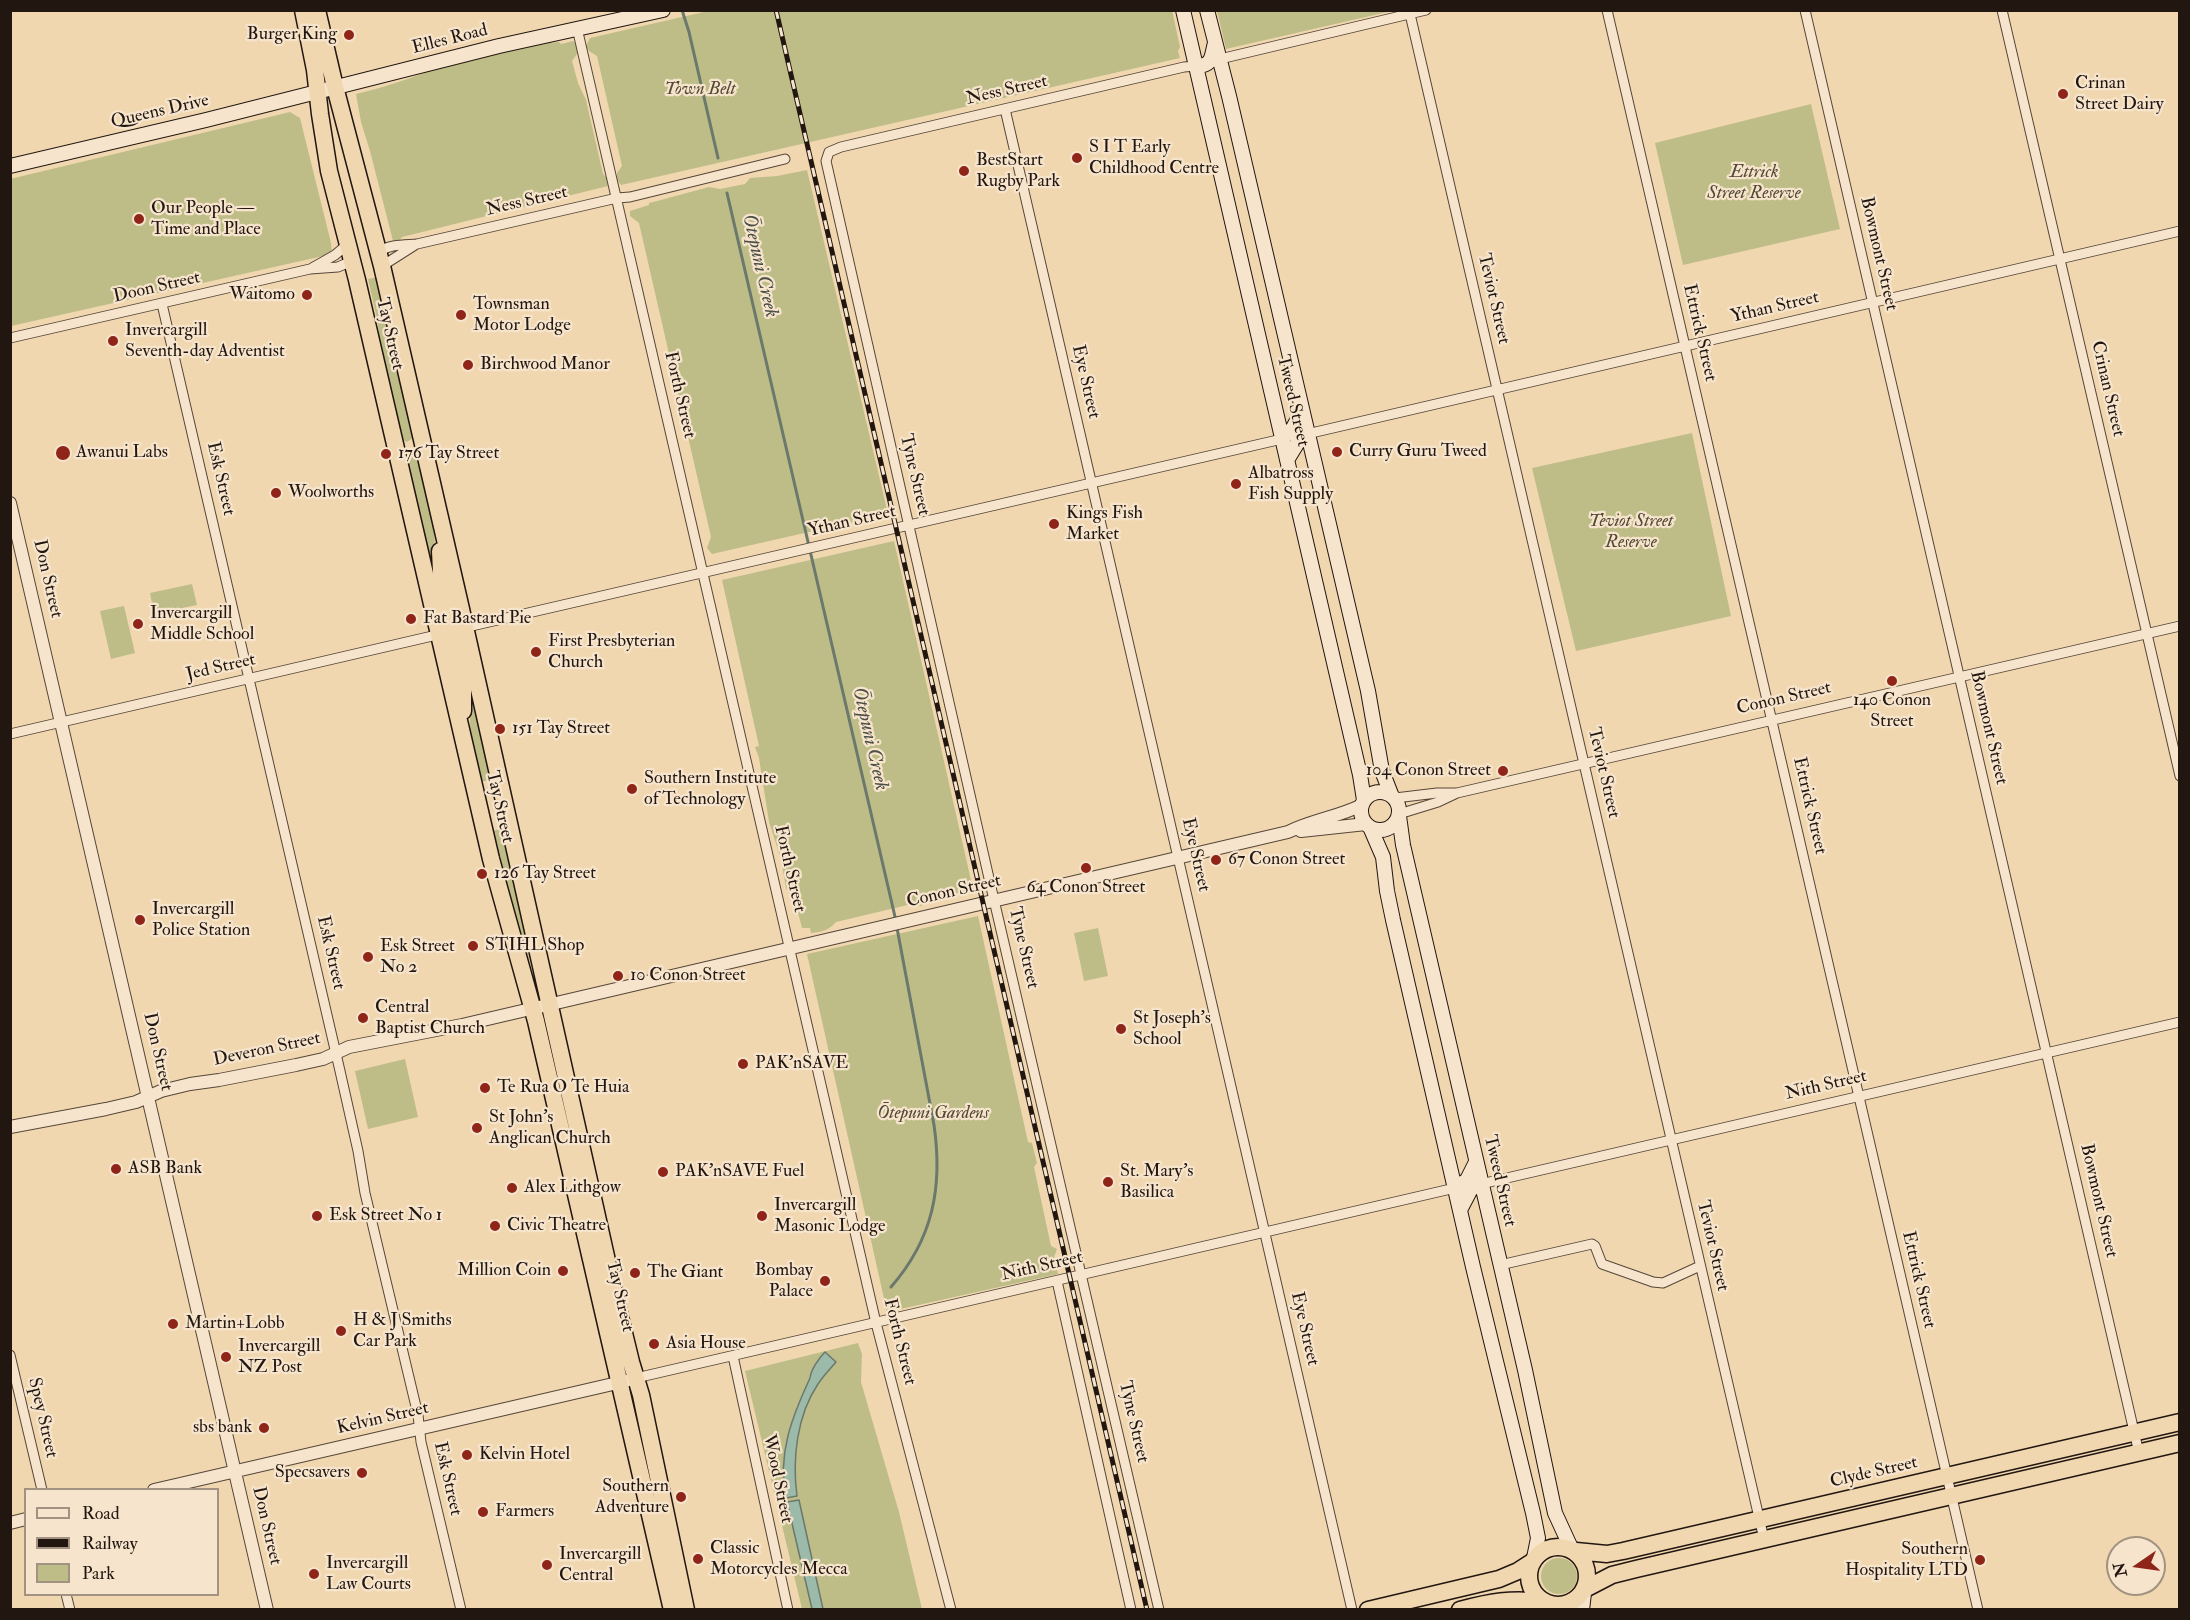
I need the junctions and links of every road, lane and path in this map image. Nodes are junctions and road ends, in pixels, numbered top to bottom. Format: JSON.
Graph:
{"nodes":[{"id":1,"x":303,"y":10,"type":"edge"},
{"id":2,"x":318,"y":10,"type":"edge"},
{"id":3,"x":663,"y":10,"type":"edge"},
{"id":4,"x":1182,"y":10,"type":"edge"},
{"id":5,"x":1208,"y":10,"type":"edge"},
{"id":6,"x":1426,"y":10,"type":"edge"},
{"id":7,"x":1607,"y":10,"type":"edge"},
{"id":8,"x":1805,"y":10,"type":"edge"},
{"id":9,"x":2002,"y":10,"type":"edge"},
{"id":10,"x":1410,"y":14,"type":"junction"},
{"id":11,"x":577,"y":28,"type":"junction"},
{"id":12,"x":1216,"y":41,"type":"junction"},
{"id":13,"x":1220,"y":59,"type":"junction"},
{"id":14,"x":1196,"y":66,"type":"junction"},
{"id":15,"x":335,"y":87,"type":"junction"},
{"id":16,"x":317,"y":92,"type":"junction"},
{"id":17,"x":1005,"y":109,"type":"junction"},
{"id":18,"x":828,"y":154,"type":"joint"},
{"id":19,"x":785,"y":159,"type":"dead end"},
{"id":20,"x":10,"y":166,"type":"edge"},
{"id":21,"x":617,"y":198,"type":"junction"},
{"id":22,"x":372,"y":227,"type":"junction"},
{"id":23,"x":2180,"y":231,"type":"edge"},
{"id":24,"x":348,"y":244,"type":"junction"},
{"id":25,"x":417,"y":244,"type":"junction"},
{"id":26,"x":2060,"y":258,"type":"junction"},
{"id":27,"x":380,"y":259,"type":"junction"},
{"id":28,"x":352,"y":261,"type":"junction"},
{"id":29,"x":310,"y":269,"type":"junction"},
{"id":30,"x":359,"y":288,"type":"junction"},
{"id":31,"x":1872,"y":302,"type":"junction"},
{"id":32,"x":162,"y":304,"type":"junction"},
{"id":33,"x":10,"y":338,"type":"edge"},
{"id":34,"x":1685,"y":345,"type":"junction"},
{"id":35,"x":1497,"y":389,"type":"junction"},
{"id":36,"x":1302,"y":411,"type":"junction"},
{"id":37,"x":1307,"y":434,"type":"junction"},
{"id":38,"x":1282,"y":439,"type":"junction"},
{"id":39,"x":423,"y":446,"type":"junction"},
{"id":40,"x":396,"y":452,"type":"junction"},
{"id":41,"x":1287,"y":460,"type":"junction"},
{"id":42,"x":1092,"y":483,"type":"junction"},
{"id":43,"x":10,"y":503,"type":"edge"},
{"id":44,"x":909,"y":525,"type":"junction"},
{"id":45,"x":703,"y":573,"type":"junction"},
{"id":46,"x":2180,"y":626,"type":"edge"},
{"id":47,"x":452,"y":631,"type":"junction"},
{"id":48,"x":2146,"y":634,"type":"junction"},
{"id":49,"x":1959,"y":677,"type":"junction"},
{"id":50,"x":249,"y":678,"type":"junction"},
{"id":51,"x":1772,"y":720,"type":"junction"},
{"id":52,"x":62,"y":722,"type":"junction"},
{"id":53,"x":10,"y":734,"type":"edge"},
{"id":54,"x":1585,"y":763,"type":"junction"},
{"id":55,"x":498,"y":771,"type":"junction"},
{"id":56,"x":2180,"y":776,"type":"edge"},
{"id":57,"x":473,"y":781,"type":"junction"},
{"id":58,"x":1457,"y":793,"type":"junction"},
{"id":59,"x":1393,"y":796,"type":"junction"},
{"id":60,"x":1363,"y":803,"type":"junction"},
{"id":61,"x":1399,"y":815,"type":"junction"},
{"id":62,"x":1368,"y":825,"type":"junction"},
{"id":63,"x":1288,"y":832,"type":"junction"},
{"id":64,"x":1178,"y":858,"type":"junction"},
{"id":65,"x":994,"y":901,"type":"junction"},
{"id":66,"x":790,"y":948,"type":"junction"},
{"id":67,"x":1437,"y":996,"type":"junction"},
{"id":68,"x":1412,"y":1002,"type":"junction"},
{"id":69,"x":550,"y":1004,"type":"junction"},
{"id":70,"x":532,"y":1008,"type":"junction"},
{"id":71,"x":2180,"y":1022,"type":"edge"},
{"id":72,"x":2047,"y":1052,"type":"junction"},
{"id":73,"x":336,"y":1053,"type":"junction"},
{"id":74,"x":1859,"y":1095,"type":"junction"},
{"id":75,"x":148,"y":1096,"type":"junction"},
{"id":76,"x":10,"y":1127,"type":"edge"},
{"id":77,"x":1670,"y":1139,"type":"junction"},
{"id":78,"x":1476,"y":1162,"type":"junction"},
{"id":79,"x":1481,"y":1184,"type":"junction"},
{"id":80,"x":1455,"y":1188,"type":"junction"},
{"id":81,"x":1460,"y":1210,"type":"junction"},
{"id":82,"x":1265,"y":1233,"type":"junction"},
{"id":83,"x":1500,"y":1265,"type":"junction"},
{"id":84,"x":1700,"y":1266,"type":"junction"},
{"id":85,"x":1082,"y":1275,"type":"junction"},
{"id":86,"x":1057,"y":1281,"type":"junction"},
{"id":87,"x":876,"y":1323,"type":"junction"},
{"id":88,"x":10,"y":1354,"type":"edge"},
{"id":89,"x":733,"y":1356,"type":"junction"},
{"id":90,"x":1525,"y":1370,"type":"junction"},
{"id":91,"x":1499,"y":1375,"type":"junction"},
{"id":92,"x":628,"y":1380,"type":"junction"},
{"id":93,"x":2180,"y":1422,"type":"edge"},
{"id":94,"x":420,"y":1428,"type":"junction"},
{"id":95,"x":2134,"y":1432,"type":"junction"},
{"id":96,"x":2180,"y":1443,"type":"edge"},
{"id":97,"x":2139,"y":1453,"type":"junction"},
{"id":98,"x":236,"y":1471,"type":"junction"},
{"id":99,"x":1947,"y":1476,"type":"junction"},
{"id":100,"x":42,"y":1488,"type":"edge"},
{"id":101,"x":163,"y":1488,"type":"edge"},
{"id":102,"x":1952,"y":1496,"type":"junction"},
{"id":103,"x":1759,"y":1519,"type":"junction"},
{"id":104,"x":1764,"y":1539,"type":"junction"},
{"id":105,"x":1574,"y":1550,"type":"junction"},
{"id":106,"x":1533,"y":1560,"type":"junction"},
{"id":107,"x":1584,"y":1597,"type":"edge"},
{"id":108,"x":1546,"y":1605,"type":"edge"},
{"id":109,"x":267,"y":1610,"type":"edge"},
{"id":110,"x":461,"y":1610,"type":"edge"},
{"id":111,"x":672,"y":1610,"type":"edge"},
{"id":112,"x":686,"y":1610,"type":"edge"},
{"id":113,"x":788,"y":1610,"type":"edge"},
{"id":114,"x":951,"y":1610,"type":"edge"},
{"id":115,"x":1131,"y":1610,"type":"edge"},
{"id":116,"x":1159,"y":1610,"type":"edge"},
{"id":117,"x":1352,"y":1610,"type":"edge"},
{"id":118,"x":1368,"y":1610,"type":"edge"},
{"id":119,"x":1460,"y":1610,"type":"edge"},
{"id":120,"x":1978,"y":1610,"type":"edge"}],
"edges":[{"from":1,"to":16,"type":"highway","name":"Tay Street"},
{"from":2,"to":15,"type":"highway","name":"Tay Street"},
{"from":3,"to":11,"type":"main road","name":"Elles Road"},
{"from":4,"to":14,"type":"main road","name":"Tweed Street"},
{"from":5,"to":12,"type":"main road","name":"Tweed Street"},
{"from":6,"to":10,"type":"street"},
{"from":7,"to":34,"type":"street","name":"Ettrick Street"},
{"from":8,"to":31,"type":"street","name":"Bowmont Street"},
{"from":9,"to":26,"type":"street","name":"Crinan Street"},
{"from":10,"to":13,"type":"street"},
{"from":10,"to":35,"type":"street","name":"Teviot Street"},
{"from":11,"to":15,"type":"main road","name":"Elles Road"},
{"from":11,"to":21,"type":"street","name":"Forth Street"},
{"from":12,"to":13,"type":"main road","name":"Tweed Street"},
{"from":12,"to":14,"type":"main road"},
{"from":13,"to":36,"type":"main road","name":"Tweed Street"},
{"from":14,"to":17,"type":"street","name":"Ness Street"},
{"from":14,"to":38,"type":"main road","name":"Tweed Street"},
{"from":15,"to":16,"type":"main road","name":"Elles Road"},
{"from":15,"to":22,"type":"highway","name":"Tay Street"},
{"from":16,"to":20,"type":"main road","name":"Queens Drive"},
{"from":16,"to":24,"type":"highway","name":"Tay Street"},
{"from":17,"to":18,"type":"street","name":"Ness Street"},
{"from":17,"to":42,"type":"street","name":"Eye Street"},
{"from":18,"to":44,"type":"street","name":"Tyne Street"},
{"from":19,"to":21,"type":"street","name":"Ness Street"},
{"from":21,"to":25,"type":"street","name":"Ness Street"},
{"from":21,"to":45,"type":"street","name":"Forth Street"},
{"from":22,"to":27,"type":"highway","name":"Tay Street"},
{"from":22,"to":28,"type":"highway"},
{"from":23,"to":26,"type":"street","name":"Ythan Street"},
{"from":24,"to":28,"type":"highway","name":"Tay Street"},
{"from":24,"to":29,"type":"street","name":"Doon Street"},
{"from":25,"to":27,"type":"street","name":"Ness Street"},
{"from":25,"to":27,"type":"street","name":"Ness Street"},
{"from":26,"to":31,"type":"street","name":"Ythan Street"},
{"from":26,"to":48,"type":"street","name":"Crinan Street"},
{"from":27,"to":30,"type":"highway"},
{"from":27,"to":39,"type":"highway","name":"Tay Street"},
{"from":28,"to":29,"type":"street","name":"Doon Street"},
{"from":28,"to":30,"type":"highway","name":"Tay Street"},
{"from":29,"to":32,"type":"street","name":"Doon Street"},
{"from":30,"to":40,"type":"highway","name":"Tay Street"},
{"from":31,"to":34,"type":"street","name":"Ythan Street"},
{"from":31,"to":49,"type":"street","name":"Bowmont Street"},
{"from":32,"to":33,"type":"street","name":"Doon Street"},
{"from":32,"to":50,"type":"street","name":"Esk Street"},
{"from":34,"to":35,"type":"street","name":"Ythan Street"},
{"from":34,"to":51,"type":"street","name":"Ettrick Street"},
{"from":35,"to":37,"type":"street","name":"Ythan Street"},
{"from":35,"to":54,"type":"street","name":"Teviot Street"},
{"from":36,"to":37,"type":"main road","name":"Tweed Street"},
{"from":36,"to":38,"type":"main road"},
{"from":37,"to":41,"type":"main road"},
{"from":37,"to":59,"type":"main road","name":"Tweed Street"},
{"from":38,"to":41,"type":"main road","name":"Tweed Street"},
{"from":38,"to":42,"type":"street","name":"Ythan Street"},
{"from":39,"to":40,"type":"highway"},
{"from":39,"to":47,"type":"highway","name":"Tay Street"},
{"from":40,"to":47,"type":"highway","name":"Tay Street"},
{"from":41,"to":60,"type":"main road","name":"Tweed Street"},
{"from":42,"to":44,"type":"street","name":"Ythan Street"},
{"from":42,"to":64,"type":"street","name":"Eye Street"},
{"from":43,"to":52,"type":"street","name":"Don Street"},
{"from":44,"to":45,"type":"street","name":"Ythan Street"},
{"from":44,"to":65,"type":"street","name":"Tyne Street"},
{"from":45,"to":47,"type":"street","name":"Ythan Street"},
{"from":45,"to":66,"type":"street","name":"Forth Street"},
{"from":46,"to":48,"type":"street","name":"Conon Street"},
{"from":47,"to":50,"type":"street","name":"Jed Street"},
{"from":47,"to":55,"type":"highway","name":"Tay Street"},
{"from":47,"to":57,"type":"highway","name":"Tay Street"},
{"from":48,"to":49,"type":"street","name":"Conon Street"},
{"from":48,"to":56,"type":"street","name":"Crinan Street"},
{"from":49,"to":51,"type":"street","name":"Conon Street"},
{"from":49,"to":72,"type":"street","name":"Bowmont Street"},
{"from":50,"to":52,"type":"street","name":"Jed Street"},
{"from":50,"to":73,"type":"street","name":"Esk Street"},
{"from":51,"to":54,"type":"street","name":"Conon Street"},
{"from":51,"to":74,"type":"street","name":"Ettrick Street"},
{"from":52,"to":53,"type":"street","name":"Jed Street"},
{"from":52,"to":75,"type":"street","name":"Don Street"},
{"from":54,"to":58,"type":"street","name":"Conon Street"},
{"from":54,"to":77,"type":"street","name":"Teviot Street"},
{"from":55,"to":57,"type":"highway"},
{"from":55,"to":69,"type":"highway","name":"Tay Street"},
{"from":57,"to":70,"type":"highway","name":"Tay Street"},
{"from":58,"to":59,"type":"street"},
{"from":58,"to":61,"type":"street","name":"Conon Street"},
{"from":59,"to":60,"type":"main road","name":"Conon Street"},
{"from":59,"to":61,"type":"main road"},
{"from":60,"to":62,"type":"main road"},
{"from":60,"to":63,"type":"street","name":"Conon Street"},
{"from":61,"to":62,"type":"main road","name":"Conon Street"},
{"from":61,"to":67,"type":"main road","name":"Tweed Street"},
{"from":62,"to":63,"type":"street"},
{"from":62,"to":68,"type":"main road"},
{"from":63,"to":64,"type":"street","name":"Conon Street"},
{"from":64,"to":65,"type":"street","name":"Conon Street"},
{"from":64,"to":82,"type":"street","name":"Eye Street"},
{"from":65,"to":66,"type":"street","name":"Conon Street"},
{"from":65,"to":85,"type":"street","name":"Tyne Street"},
{"from":66,"to":69,"type":"street","name":"Conon Street"},
{"from":66,"to":87,"type":"street","name":"Forth Street"},
{"from":67,"to":68,"type":"main road"},
{"from":67,"to":78,"type":"main road","name":"Tweed Street"},
{"from":68,"to":80,"type":"main road"},
{"from":69,"to":70,"type":"street","name":"Deveron Street"},
{"from":69,"to":92,"type":"highway","name":"Tay Street"},
{"from":70,"to":73,"type":"street","name":"Deveron Street"},
{"from":70,"to":92,"type":"highway","name":"Tay Street"},
{"from":71,"to":72,"type":"street","name":"Nith Street"},
{"from":72,"to":74,"type":"street","name":"Nith Street"},
{"from":72,"to":95,"type":"street","name":"Bowmont Street"},
{"from":73,"to":75,"type":"street","name":"Deveron Street"},
{"from":73,"to":94,"type":"street","name":"Esk Street"},
{"from":74,"to":77,"type":"street","name":"Nith Street"},
{"from":74,"to":99,"type":"street","name":"Ettrick Street"},
{"from":75,"to":76,"type":"street","name":"Deveron Street"},
{"from":75,"to":98,"type":"street","name":"Don Street"},
{"from":77,"to":79,"type":"street","name":"Nith Street"},
{"from":77,"to":84,"type":"street","name":"Teviot Street"},
{"from":78,"to":79,"type":"main road","name":"Tweed Street"},
{"from":78,"to":80,"type":"main road"},
{"from":79,"to":81,"type":"main road"},
{"from":79,"to":83,"type":"main road","name":"Tweed Street"},
{"from":80,"to":81,"type":"main road"},
{"from":80,"to":82,"type":"street","name":"Nith Street"},
{"from":81,"to":91,"type":"main road"},
{"from":82,"to":85,"type":"street","name":"Nith Street"},
{"from":82,"to":117,"type":"street","name":"Eye Street"},
{"from":83,"to":84,"type":"street"},
{"from":83,"to":90,"type":"main road","name":"Tweed Street"},
{"from":84,"to":103,"type":"street","name":"Teviot Street"},
{"from":85,"to":86,"type":"street","name":"Nith Street"},
{"from":85,"to":116,"type":"street","name":"Tyne Street"},
{"from":86,"to":87,"type":"street","name":"Nith Street"},
{"from":86,"to":115,"type":"street"},
{"from":87,"to":89,"type":"street","name":"Nith Street"},
{"from":87,"to":114,"type":"street","name":"Forth Street"},
{"from":88,"to":100,"type":"street","name":"Spey Street"},
{"from":89,"to":92,"type":"street","name":"Nith Street"},
{"from":89,"to":113,"type":"street","name":"Wood Street"},
{"from":90,"to":91,"type":"main road"},
{"from":90,"to":105,"type":"main road","name":"Tweed Street"},
{"from":91,"to":106,"type":"main road"},
{"from":92,"to":94,"type":"street","name":"Kelvin Street"},
{"from":92,"to":111,"type":"highway","name":"Tay Street"},
{"from":92,"to":112,"type":"highway","name":"Tay Street"},
{"from":93,"to":95,"type":"highway","name":"Clyde Street"},
{"from":94,"to":98,"type":"street","name":"Kelvin Street"},
{"from":94,"to":110,"type":"street","name":"Esk Street"},
{"from":95,"to":97,"type":"street","name":"Bowmont Street"},
{"from":95,"to":99,"type":"highway","name":"Clyde Street"},
{"from":96,"to":97,"type":"highway"},
{"from":97,"to":102,"type":"highway"},
{"from":98,"to":101,"type":"street","name":"Kelvin Street"},
{"from":98,"to":109,"type":"street","name":"Don Street"},
{"from":99,"to":102,"type":"street","name":"Ettrick Street"},
{"from":99,"to":103,"type":"highway","name":"Clyde Street"},
{"from":102,"to":104,"type":"highway"},
{"from":102,"to":120,"type":"street","name":"Ettrick Street"},
{"from":103,"to":104,"type":"street","name":"Teviot Street"},
{"from":103,"to":105,"type":"highway","name":"Clyde Street"},
{"from":104,"to":107,"type":"highway"},
{"from":105,"to":106,"type":"highway","name":"Clyde Street"},
{"from":105,"to":107,"type":"highway"},
{"from":106,"to":108,"type":"highway"},
{"from":106,"to":118,"type":"highway","name":"Clyde Street"},
{"from":107,"to":108,"type":"highway"},
{"from":108,"to":119,"type":"highway"}]}
